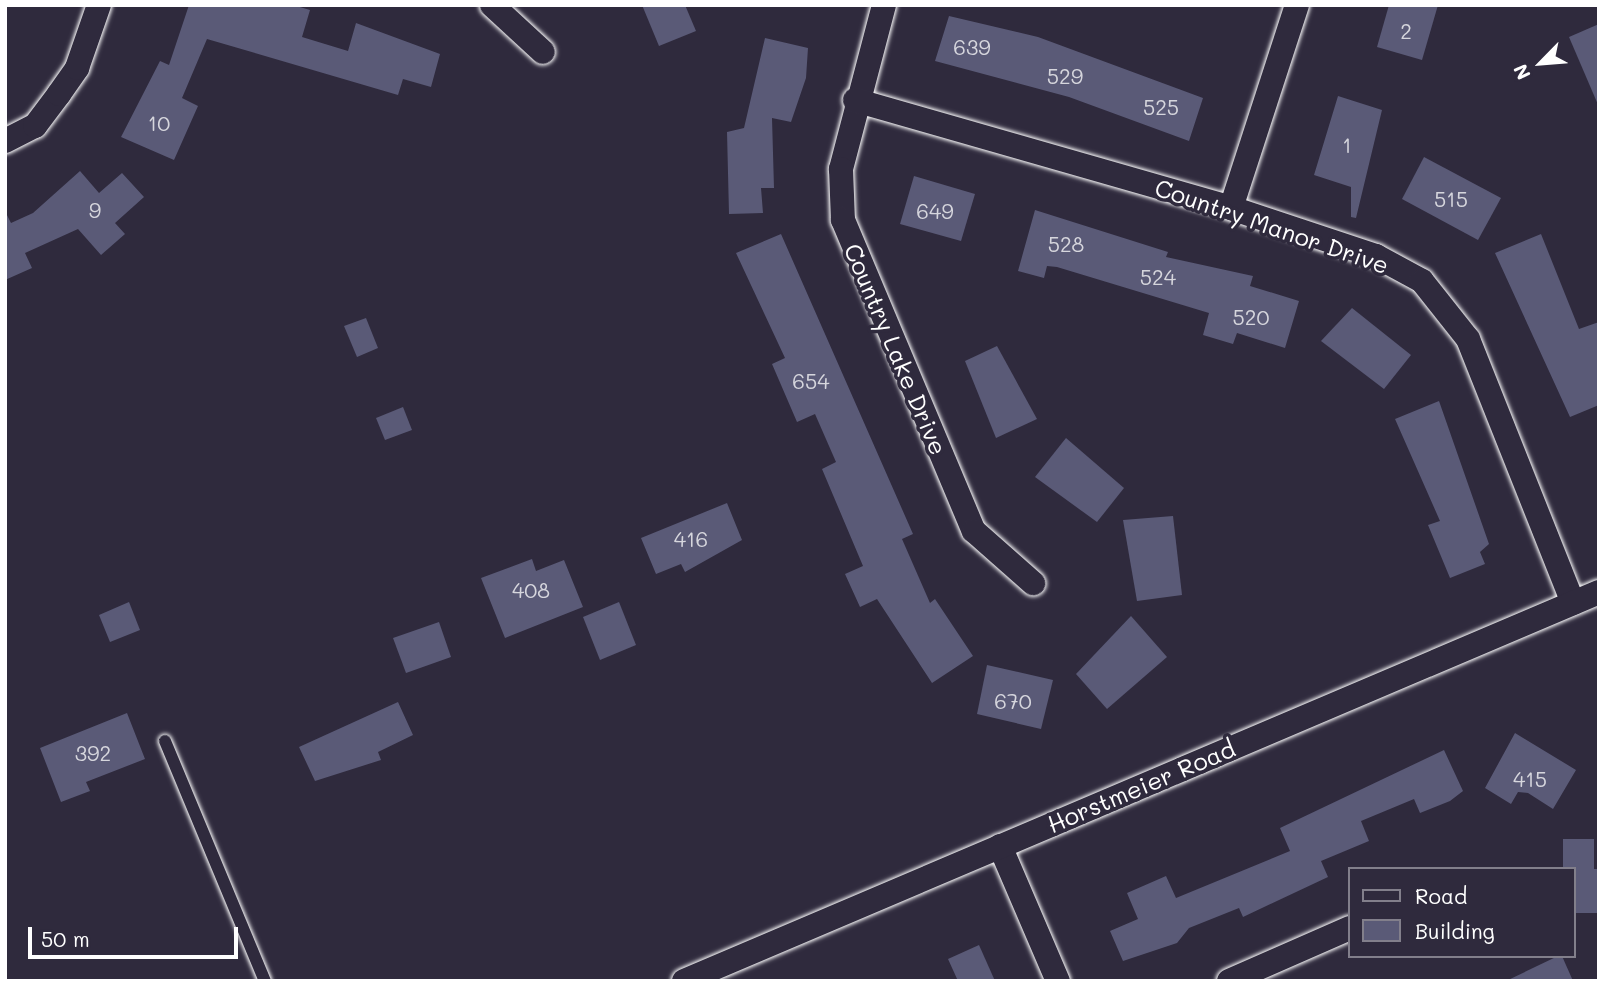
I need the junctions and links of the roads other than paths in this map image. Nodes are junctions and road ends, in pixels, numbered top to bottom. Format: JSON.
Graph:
{"nodes":[{"id":1,"x":99,"y":5,"type":"edge"},
{"id":2,"x":492,"y":5,"type":"edge"},
{"id":3,"x":884,"y":5,"type":"edge"},
{"id":4,"x":1297,"y":5,"type":"edge"},
{"id":5,"x":543,"y":52,"type":"dead end"},
{"id":6,"x":855,"y":100,"type":"junction"},
{"id":7,"x":5,"y":141,"type":"edge"},
{"id":8,"x":1231,"y":208,"type":"junction"},
{"id":9,"x":1033,"y":583,"type":"dead end"},
{"id":10,"x":1599,"y":592,"type":"edge"},
{"id":11,"x":1573,"y":603,"type":"junction"},
{"id":12,"x":165,"y":741,"type":"dead end"},
{"id":13,"x":1000,"y":846,"type":"junction"},
{"id":14,"x":1348,"y":929,"type":"edge"},
{"id":15,"x":265,"y":981,"type":"edge"},
{"id":16,"x":684,"y":981,"type":"edge"},
{"id":17,"x":1058,"y":981,"type":"edge"},
{"id":18,"x":1229,"y":981,"type":"edge"}],
"edges":[{"from":1,"to":7,"type":"street"},
{"from":2,"to":5,"type":"street"},
{"from":3,"to":6,"type":"street","name":"Country Lake Drive"},
{"from":4,"to":8,"type":"street"},
{"from":6,"to":8,"type":"street","name":"Country Manor Drive"},
{"from":6,"to":9,"type":"street","name":"Country Lake Drive"},
{"from":8,"to":11,"type":"street","name":"Country Manor Drive"},
{"from":10,"to":11,"type":"street","name":"Horstmeier Road"},
{"from":11,"to":13,"type":"street","name":"Horstmeier Road"},
{"from":12,"to":15,"type":"lane"},
{"from":13,"to":16,"type":"street","name":"Horstmeier Road"},
{"from":13,"to":17,"type":"street"},
{"from":14,"to":18,"type":"street"}]}
